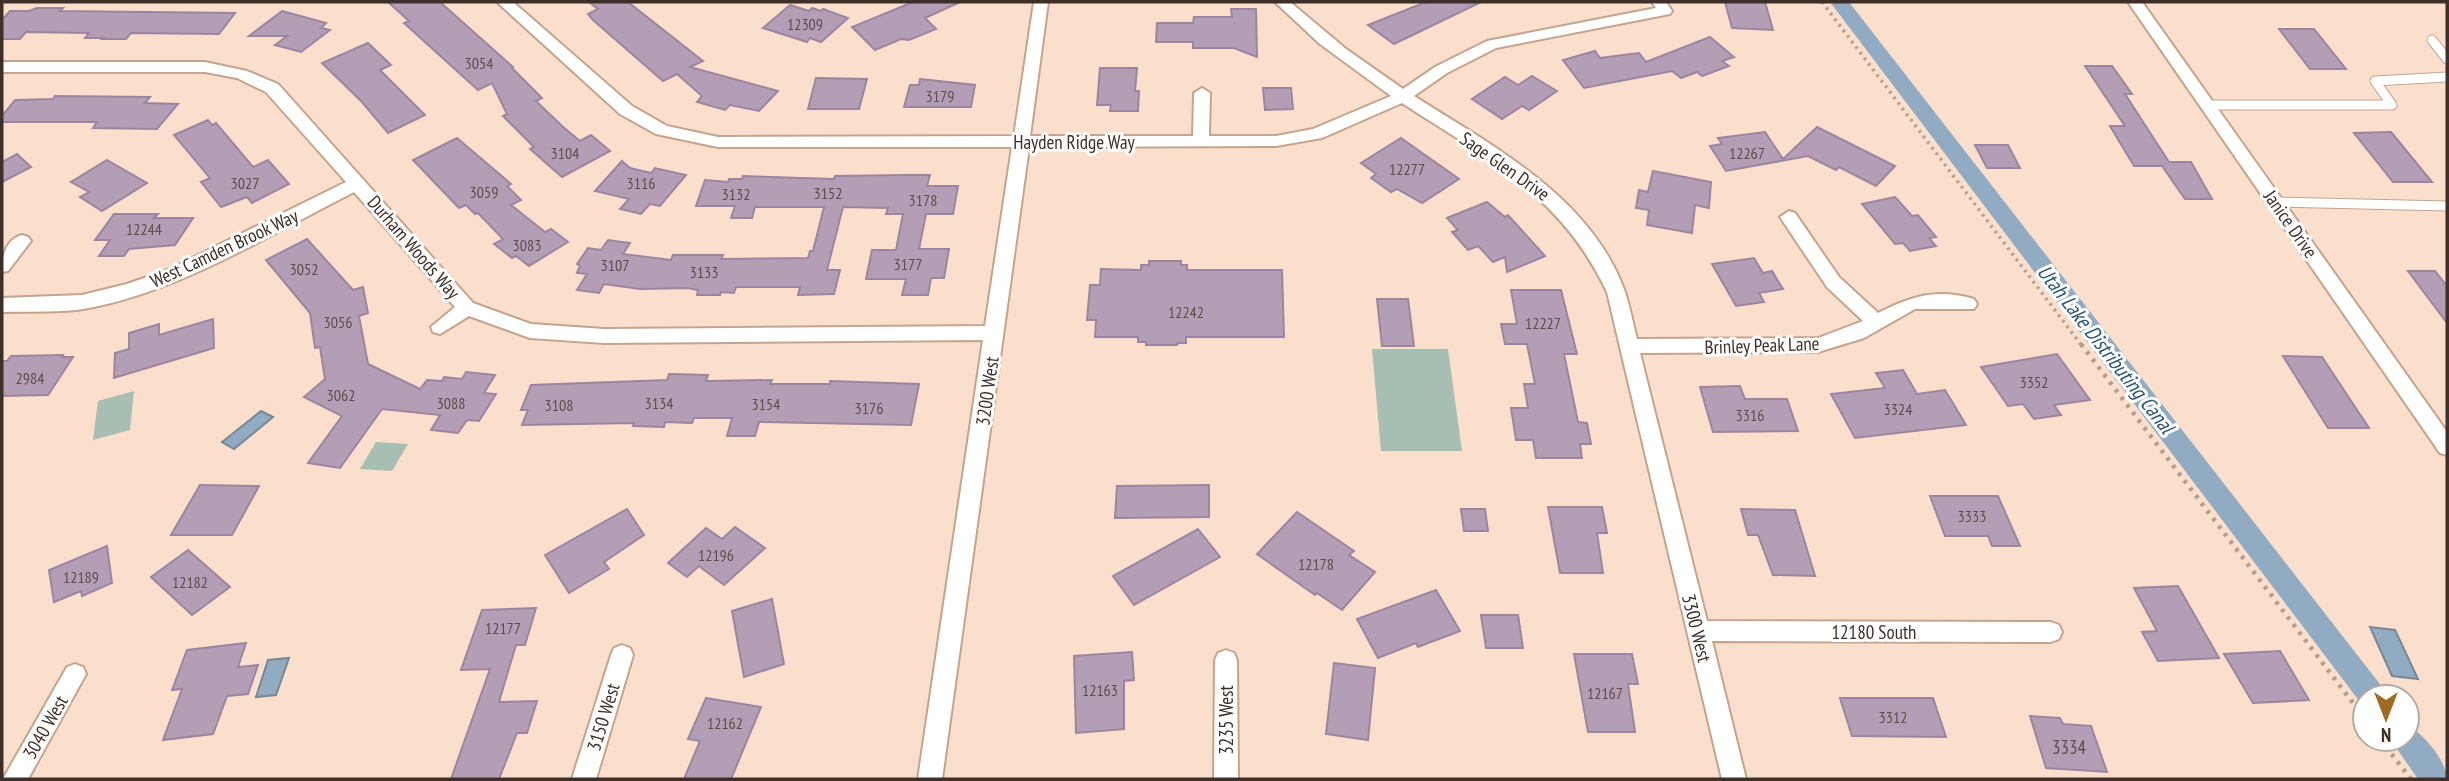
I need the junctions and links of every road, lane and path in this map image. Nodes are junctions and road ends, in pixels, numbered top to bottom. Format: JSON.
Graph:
{"nodes":[{"id":1,"x":504,"y":2,"type":"edge"},
{"id":2,"x":1041,"y":2,"type":"edge"},
{"id":3,"x":1282,"y":2,"type":"edge"},
{"id":4,"x":1822,"y":2,"type":"edge"},
{"id":5,"x":2134,"y":2,"type":"edge"},
{"id":6,"x":1662,"y":6,"type":"edge"},
{"id":7,"x":2432,"y":40,"type":"dead end"},
{"id":8,"x":2447,"y":59,"type":"edge"},
{"id":9,"x":2,"y":67,"type":"edge"},
{"id":10,"x":2447,"y":77,"type":"edge"},
{"id":11,"x":1202,"y":93,"type":"dead end"},
{"id":12,"x":1402,"y":97,"type":"junction"},
{"id":13,"x":2207,"y":105,"type":"junction"},
{"id":14,"x":1201,"y":141,"type":"junction"},
{"id":15,"x":1021,"y":142,"type":"junction"},
{"id":16,"x":358,"y":183,"type":"junction"},
{"id":17,"x":2276,"y":202,"type":"junction"},
{"id":18,"x":2447,"y":206,"type":"edge"},
{"id":19,"x":1789,"y":217,"type":"dead end"},
{"id":20,"x":22,"y":241,"type":"dead end"},
{"id":21,"x":2,"y":266,"type":"edge"},
{"id":22,"x":1968,"y":304,"type":"dead end"},
{"id":23,"x":2,"y":305,"type":"edge"},
{"id":24,"x":467,"y":308,"type":"junction"},
{"id":25,"x":1876,"y":323,"type":"junction"},
{"id":26,"x":440,"y":327,"type":"dead end"},
{"id":27,"x":995,"y":333,"type":"junction"},
{"id":28,"x":1629,"y":346,"type":"junction"},
{"id":29,"x":2447,"y":447,"type":"edge"},
{"id":30,"x":1661,"y":476,"type":"joint"},
{"id":31,"x":1698,"y":632,"type":"junction"},
{"id":32,"x":2050,"y":632,"type":"dead end"},
{"id":33,"x":622,"y":655,"type":"dead end"},
{"id":34,"x":1226,"y":660,"type":"dead end"},
{"id":35,"x":75,"y":674,"type":"dead end"},
{"id":36,"x":2351,"y":701,"type":"edge"},
{"id":37,"x":2391,"y":753,"type":"edge"},
{"id":38,"x":15,"y":779,"type":"edge"},
{"id":39,"x":584,"y":779,"type":"edge"},
{"id":40,"x":930,"y":779,"type":"edge"},
{"id":41,"x":1226,"y":779,"type":"edge"},
{"id":42,"x":1734,"y":779,"type":"edge"},
{"id":43,"x":2411,"y":779,"type":"edge"}],
"edges":[{"from":1,"to":15,"type":"street","name":"Hayden Ridge Way"},
{"from":2,"to":15,"type":"street","name":"3200 West"},
{"from":3,"to":12,"type":"street","name":"Sage Glen Drive"},
{"from":4,"to":36,"type":"path"},
{"from":5,"to":13,"type":"street","name":"Janice Drive"},
{"from":6,"to":12,"type":"street","name":"Hayden Ridge Way"},
{"from":7,"to":8,"type":"lane"},
{"from":9,"to":16,"type":"street","name":"Durham Woods Way"},
{"from":10,"to":13,"type":"lane"},
{"from":11,"to":14,"type":"street"},
{"from":12,"to":14,"type":"street","name":"Hayden Ridge Way"},
{"from":12,"to":28,"type":"street","name":"Sage Glen Drive"},
{"from":13,"to":17,"type":"street","name":"Janice Drive"},
{"from":14,"to":15,"type":"street","name":"Hayden Ridge Way"},
{"from":15,"to":27,"type":"street","name":"3200 West"},
{"from":16,"to":23,"type":"street","name":"West Camden Brook Way"},
{"from":16,"to":24,"type":"street","name":"Durham Woods Way"},
{"from":17,"to":18,"type":"lane"},
{"from":17,"to":29,"type":"street","name":"Janice Drive"},
{"from":19,"to":25,"type":"street"},
{"from":20,"to":21,"type":"street"},
{"from":22,"to":25,"type":"street","name":"Brinley Peak Lane"},
{"from":24,"to":26,"type":"street"},
{"from":24,"to":27,"type":"street","name":"Durham Woods Way"},
{"from":25,"to":28,"type":"street","name":"Brinley Peak Lane"},
{"from":27,"to":40,"type":"street","name":"3200 West"},
{"from":28,"to":30,"type":"street","name":"Sage Glen Drive"},
{"from":30,"to":31,"type":"street","name":"3300 West"},
{"from":31,"to":32,"type":"street","name":"12180 South"},
{"from":31,"to":42,"type":"street","name":"3300 West"},
{"from":33,"to":39,"type":"street","name":"3150 West"},
{"from":34,"to":41,"type":"street","name":"3235 West"},
{"from":35,"to":38,"type":"street","name":"3040 West"},
{"from":37,"to":43,"type":"path"}]}
